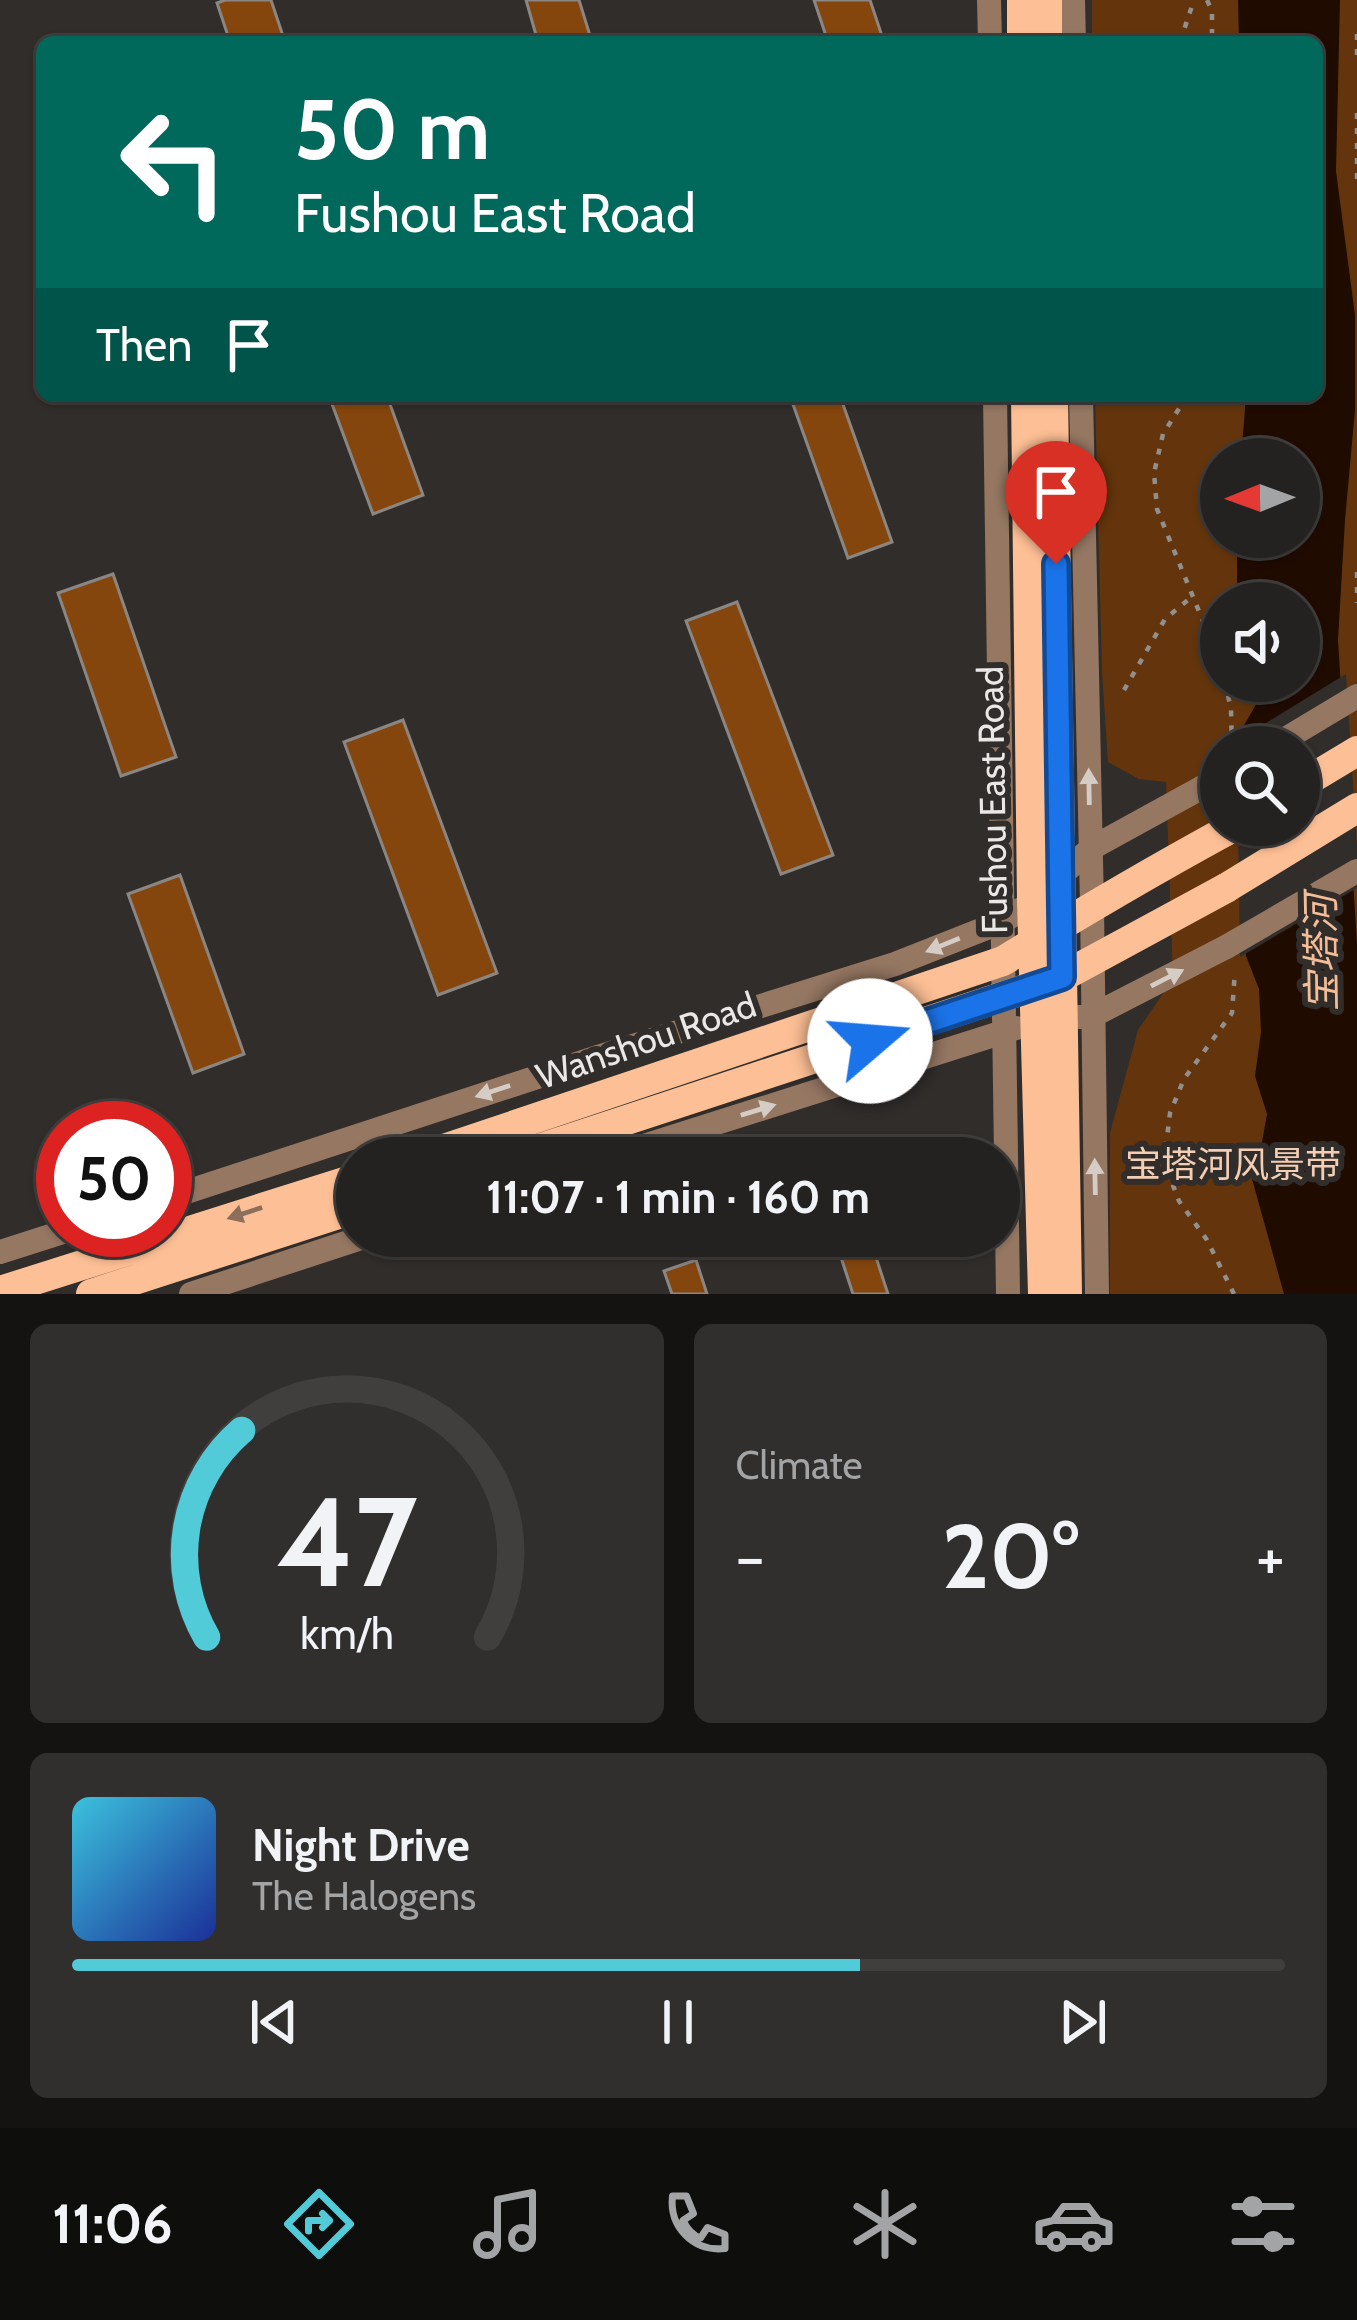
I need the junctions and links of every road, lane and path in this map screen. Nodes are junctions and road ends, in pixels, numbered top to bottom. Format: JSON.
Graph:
{"nodes":[{"id":1,"x":989,"y":0,"type":"edge"},
{"id":2,"x":1022,"y":0,"type":"edge"},
{"id":3,"x":1047,"y":0,"type":"edge"},
{"id":4,"x":1073,"y":0,"type":"edge"},
{"id":5,"x":1194,"y":0,"type":"edge"},
{"id":6,"x":1207,"y":0,"type":"edge"},
{"id":7,"x":1357,"y":34,"type":"edge"},
{"id":8,"x":990,"y":36,"type":"edge"},
{"id":9,"x":1022,"y":36,"type":"edge"},
{"id":10,"x":1048,"y":36,"type":"edge"},
{"id":11,"x":1074,"y":36,"type":"edge"},
{"id":12,"x":1182,"y":36,"type":"edge"},
{"id":13,"x":1212,"y":36,"type":"edge"},
{"id":14,"x":1357,"y":62,"type":"edge"},
{"id":15,"x":1357,"y":113,"type":"edge"},
{"id":16,"x":1357,"y":185,"type":"edge"},
{"id":17,"x":995,"y":402,"type":"edge"},
{"id":18,"x":1026,"y":402,"type":"edge"},
{"id":19,"x":1053,"y":402,"type":"edge"},
{"id":20,"x":1081,"y":402,"type":"edge"},
{"id":21,"x":1177,"y":402,"type":"edge"},
{"id":22,"x":1182,"y":402,"type":"edge"},
{"id":23,"x":1180,"y":405,"type":"junction"},
{"id":24,"x":1357,"y":572,"type":"edge"},
{"id":25,"x":1194,"y":595,"type":"junction"},
{"id":26,"x":1357,"y":603,"type":"edge"},
{"id":27,"x":1200,"y":611,"type":"edge"},
{"id":28,"x":1124,"y":690,"type":"dead end"},
{"id":29,"x":1357,"y":696,"type":"edge"},
{"id":30,"x":1307,"y":726,"type":"edge"},
{"id":31,"x":1357,"y":751,"type":"edge"},
{"id":32,"x":1320,"y":773,"type":"edge"},
{"id":33,"x":1200,"y":789,"type":"edge"},
{"id":34,"x":1357,"y":808,"type":"edge"},
{"id":35,"x":1200,"y":845,"type":"edge"},
{"id":36,"x":1090,"y":849,"type":"junction"},
{"id":37,"x":1357,"y":871,"type":"edge"},
{"id":38,"x":1061,"y":877,"type":"junction"},
{"id":39,"x":1032,"y":902,"type":"junction"},
{"id":40,"x":1092,"y":905,"type":"junction"},
{"id":41,"x":1004,"y":921,"type":"junction"},
{"id":42,"x":1047,"y":935,"type":"junction"},
{"id":43,"x":1230,"y":950,"type":"junction"},
{"id":44,"x":1004,"y":961,"type":"junction"},
{"id":45,"x":1092,"y":961,"type":"junction"},
{"id":46,"x":1048,"y":981,"type":"junction"},
{"id":47,"x":1004,"y":998,"type":"junction"},
{"id":48,"x":1048,"y":1022,"type":"junction"},
{"id":49,"x":480,"y":1137,"type":"edge"},
{"id":50,"x":576,"y":1137,"type":"edge"},
{"id":51,"x":674,"y":1137,"type":"edge"},
{"id":52,"x":336,"y":1185,"type":"edge"},
{"id":53,"x":192,"y":1190,"type":"edge"},
{"id":54,"x":336,"y":1215,"type":"edge"},
{"id":55,"x":36,"y":1241,"type":"edge"},
{"id":56,"x":336,"y":1247,"type":"edge"},
{"id":57,"x":0,"y":1252,"type":"edge"},
{"id":58,"x":218,"y":1289,"type":"edge"},
{"id":59,"x":0,"y":1291,"type":"edge"},
{"id":60,"x":91,"y":1294,"type":"edge"},
{"id":61,"x":190,"y":1294,"type":"edge"},
{"id":62,"x":1009,"y":1294,"type":"edge"},
{"id":63,"x":1043,"y":1294,"type":"edge"},
{"id":64,"x":1067,"y":1294,"type":"edge"},
{"id":65,"x":1097,"y":1294,"type":"edge"},
{"id":66,"x":1234,"y":1294,"type":"edge"}],
"edges":[{"from":1,"to":8,"type":"street"},
{"from":2,"to":9,"type":"main road"},
{"from":3,"to":10,"type":"main road"},
{"from":4,"to":11,"type":"street"},
{"from":5,"to":12,"type":"path"},
{"from":6,"to":13,"type":"path"},
{"from":7,"to":14,"type":"path"},
{"from":15,"to":16,"type":"path"},
{"from":17,"to":41,"type":"street"},
{"from":18,"to":39,"type":"main road","name":"Fushou East Road"},
{"from":19,"to":38,"type":"main road","name":"Fushou East Road"},
{"from":36,"to":20,"type":"street","one_way":true},
{"from":21,"to":23,"type":"path"},
{"from":22,"to":23,"type":"path"},
{"from":23,"to":25,"type":"path"},
{"from":24,"to":26,"type":"path"},
{"from":25,"to":27,"type":"path"},
{"from":25,"to":28,"type":"path"},
{"from":29,"to":30,"type":"street"},
{"from":31,"to":32,"type":"main road"},
{"from":33,"to":36,"type":"street"},
{"from":34,"to":45,"type":"main road","name":"Wanshou Road","bridge":true},
{"from":35,"to":40,"type":"main road","name":"Wanshou Road"},
{"from":36,"to":38,"type":"street"},
{"from":36,"to":40,"type":"street"},
{"from":37,"to":43,"type":"street","bridge":true},
{"from":38,"to":39,"type":"street"},
{"from":38,"to":42,"type":"main road","name":"Fushou East Road"},
{"from":39,"to":41,"type":"street"},
{"from":39,"to":42,"type":"main road","name":"Fushou East Road"},
{"from":40,"to":42,"type":"main road","name":"Wanshou Road"},
{"from":40,"to":45,"type":"street"},
{"from":41,"to":44,"type":"street"},
{"from":41,"to":53,"type":"street","one_way":true},
{"from":42,"to":44,"type":"main road","name":"Wanshou Road"},
{"from":42,"to":46,"type":"main road","name":"Fushou East Road"},
{"from":48,"to":43,"type":"street","one_way":true},
{"from":43,"to":66,"type":"path"},
{"from":44,"to":47,"type":"street"},
{"from":44,"to":49,"type":"main road","name":"Wanshou Road"},
{"from":45,"to":46,"type":"main road","name":"Wanshou Road"},
{"from":45,"to":48,"type":"street"},
{"from":46,"to":47,"type":"main road","name":"Wanshou Road"},
{"from":46,"to":48,"type":"main road","name":"Fushou East Road"},
{"from":47,"to":48,"type":"street"},
{"from":47,"to":50,"type":"main road","name":"Wanshou Road"},
{"from":51,"to":48,"type":"street","one_way":true},
{"from":48,"to":62,"type":"street"},
{"from":48,"to":63,"type":"main road"},
{"from":48,"to":64,"type":"main road"},
{"from":65,"to":48,"type":"street","one_way":true},
{"from":52,"to":59,"type":"main road","one_way":true},
{"from":54,"to":60,"type":"main road"},
{"from":55,"to":57,"type":"street"},
{"from":56,"to":58,"type":"street"},
{"from":58,"to":61,"type":"street"}]}
